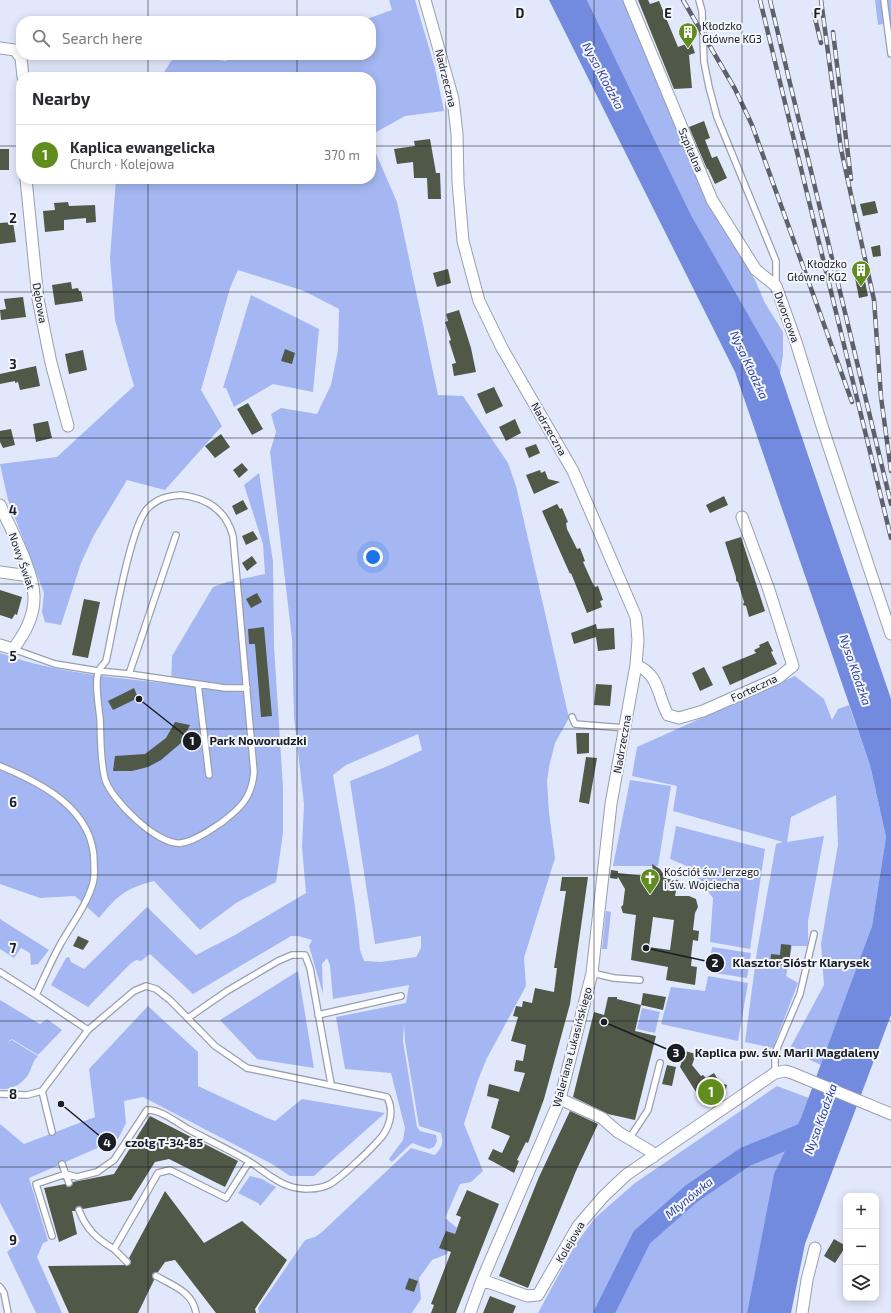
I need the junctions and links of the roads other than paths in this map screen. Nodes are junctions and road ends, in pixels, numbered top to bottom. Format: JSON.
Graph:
{"nodes":[{"id":1,"x":425,"y":0,"type":"edge"},
{"id":2,"x":628,"y":0,"type":"edge"},
{"id":3,"x":699,"y":0,"type":"edge"},
{"id":4,"x":884,"y":0,"type":"edge"},
{"id":5,"x":0,"y":48,"type":"edge"},
{"id":6,"x":16,"y":52,"type":"edge"},
{"id":7,"x":891,"y":54,"type":"edge"},
{"id":8,"x":21,"y":60,"type":"edge"},
{"id":9,"x":22,"y":72,"type":"edge"},
{"id":10,"x":26,"y":184,"type":"edge"},
{"id":11,"x":776,"y":286,"type":"junction"},
{"id":12,"x":68,"y":426,"type":"dead end"},
{"id":13,"x":0,"y":504,"type":"edge"},
{"id":14,"x":742,"y":517,"type":"dead end"},
{"id":15,"x":176,"y":535,"type":"dead end"},
{"id":16,"x":0,"y":572,"type":"edge"},
{"id":17,"x":29,"y":576,"type":"junction"},
{"id":18,"x":891,"y":634,"type":"edge"},
{"id":19,"x":0,"y":645,"type":"edge"},
{"id":20,"x":13,"y":649,"type":"junction"},
{"id":21,"x":636,"y":665,"type":"junction"},
{"id":22,"x":98,"y":671,"type":"junction"},
{"id":23,"x":129,"y":674,"type":"junction"},
{"id":24,"x":198,"y":684,"type":"junction"},
{"id":25,"x":247,"y":688,"type":"junction"},
{"id":26,"x":572,"y":717,"type":"dead end"},
{"id":27,"x":624,"y":728,"type":"junction"},
{"id":28,"x":0,"y":766,"type":"edge"},
{"id":29,"x":209,"y":776,"type":"dead end"},
{"id":30,"x":605,"y":860,"type":"joint"},
{"id":31,"x":814,"y":934,"type":"dead end"},
{"id":32,"x":0,"y":972,"type":"edge"},
{"id":33,"x":592,"y":973,"type":"junction"},
{"id":34,"x":640,"y":980,"type":"dead end"},
{"id":35,"x":36,"y":995,"type":"junction"},
{"id":36,"x":401,"y":996,"type":"dead end"},
{"id":37,"x":318,"y":1015,"type":"junction"},
{"id":38,"x":188,"y":1018,"type":"junction"},
{"id":39,"x":88,"y":1030,"type":"junction"},
{"id":40,"x":660,"y":1063,"type":"dead end"},
{"id":41,"x":775,"y":1073,"type":"junction"},
{"id":42,"x":331,"y":1084,"type":"junction"},
{"id":43,"x":42,"y":1092,"type":"junction"},
{"id":44,"x":0,"y":1094,"type":"edge"},
{"id":45,"x":560,"y":1099,"type":"junction"},
{"id":46,"x":891,"y":1114,"type":"edge"},
{"id":47,"x":52,"y":1132,"type":"dead end"},
{"id":48,"x":629,"y":1139,"type":"junction"},
{"id":49,"x":653,"y":1157,"type":"junction"},
{"id":50,"x":249,"y":1162,"type":"junction"},
{"id":51,"x":62,"y":1164,"type":"dead end"},
{"id":52,"x":66,"y":1174,"type":"junction"},
{"id":53,"x":70,"y":1183,"type":"dead end"},
{"id":54,"x":79,"y":1210,"type":"dead end"},
{"id":55,"x":52,"y":1236,"type":"dead end"},
{"id":56,"x":815,"y":1248,"type":"dead end"},
{"id":57,"x":114,"y":1249,"type":"junction"},
{"id":58,"x":126,"y":1262,"type":"dead end"},
{"id":59,"x":156,"y":1276,"type":"dead end"},
{"id":60,"x":482,"y":1280,"type":"junction"},
{"id":61,"x":0,"y":1287,"type":"edge"},
{"id":62,"x":8,"y":1313,"type":"edge"},
{"id":63,"x":196,"y":1313,"type":"edge"},
{"id":64,"x":470,"y":1313,"type":"edge"},
{"id":65,"x":802,"y":1313,"type":"edge"}],
"edges":[{"from":1,"to":21,"type":"street","name":"Nadrzeczna"},
{"from":2,"to":11,"type":"street","name":"Szpitalna"},
{"from":3,"to":11,"type":"lane","name":"Dworcowa"},
{"from":4,"to":7,"type":"lane"},
{"from":5,"to":6,"type":"street"},
{"from":8,"to":9,"type":"street"},
{"from":10,"to":12,"type":"street","name":"Dębowa"},
{"from":11,"to":18,"type":"street","name":"Dworcowa"},
{"from":13,"to":17,"type":"street","name":"Nowy Świat"},
{"from":14,"to":21,"type":"street","name":"Forteczna"},
{"from":15,"to":23,"type":"lane"},
{"from":16,"to":17,"type":"street"},
{"from":17,"to":20,"type":"street","name":"Nowy Świat"},
{"from":19,"to":20,"type":"street"},
{"from":20,"to":22,"type":"lane"},
{"from":21,"to":27,"type":"street","name":"Nadrzeczna"},
{"from":22,"to":23,"type":"lane"},
{"from":22,"to":25,"type":"lane"},
{"from":22,"to":25,"type":"lane"},
{"from":23,"to":24,"type":"lane"},
{"from":24,"to":25,"type":"lane"},
{"from":24,"to":29,"type":"lane"},
{"from":26,"to":27,"type":"lane"},
{"from":27,"to":30,"type":"street","name":"Nadrzeczna"},
{"from":28,"to":35,"type":"lane"},
{"from":30,"to":33,"type":"street","name":"Waleriana Łukasińskiego"},
{"from":31,"to":41,"type":"lane"},
{"from":32,"to":35,"type":"lane"},
{"from":33,"to":34,"type":"lane"},
{"from":33,"to":45,"type":"street","name":"Waleriana Łukasińskiego"},
{"from":35,"to":39,"type":"lane"},
{"from":36,"to":37,"type":"lane"},
{"from":37,"to":38,"type":"lane"},
{"from":37,"to":42,"type":"lane"},
{"from":38,"to":39,"type":"lane"},
{"from":38,"to":42,"type":"lane"},
{"from":39,"to":43,"type":"lane"},
{"from":40,"to":48,"type":"lane"},
{"from":41,"to":46,"type":"street"},
{"from":41,"to":49,"type":"street","name":"Kolejowa"},
{"from":42,"to":50,"type":"lane"},
{"from":43,"to":44,"type":"lane"},
{"from":43,"to":47,"type":"lane"},
{"from":45,"to":48,"type":"street"},
{"from":45,"to":60,"type":"street","name":"Waleriana Łukasińskiego"},
{"from":48,"to":49,"type":"street"},
{"from":49,"to":60,"type":"street","name":"Kolejowa"},
{"from":50,"to":52,"type":"lane"},
{"from":50,"to":57,"type":"lane"},
{"from":51,"to":52,"type":"lane"},
{"from":52,"to":53,"type":"lane"},
{"from":52,"to":55,"type":"lane"},
{"from":54,"to":57,"type":"lane"},
{"from":56,"to":65,"type":"street"},
{"from":57,"to":58,"type":"lane"},
{"from":59,"to":63,"type":"lane"},
{"from":60,"to":64,"type":"street","name":"Waleriana Łukasińskiego"},
{"from":61,"to":62,"type":"lane"}]}
